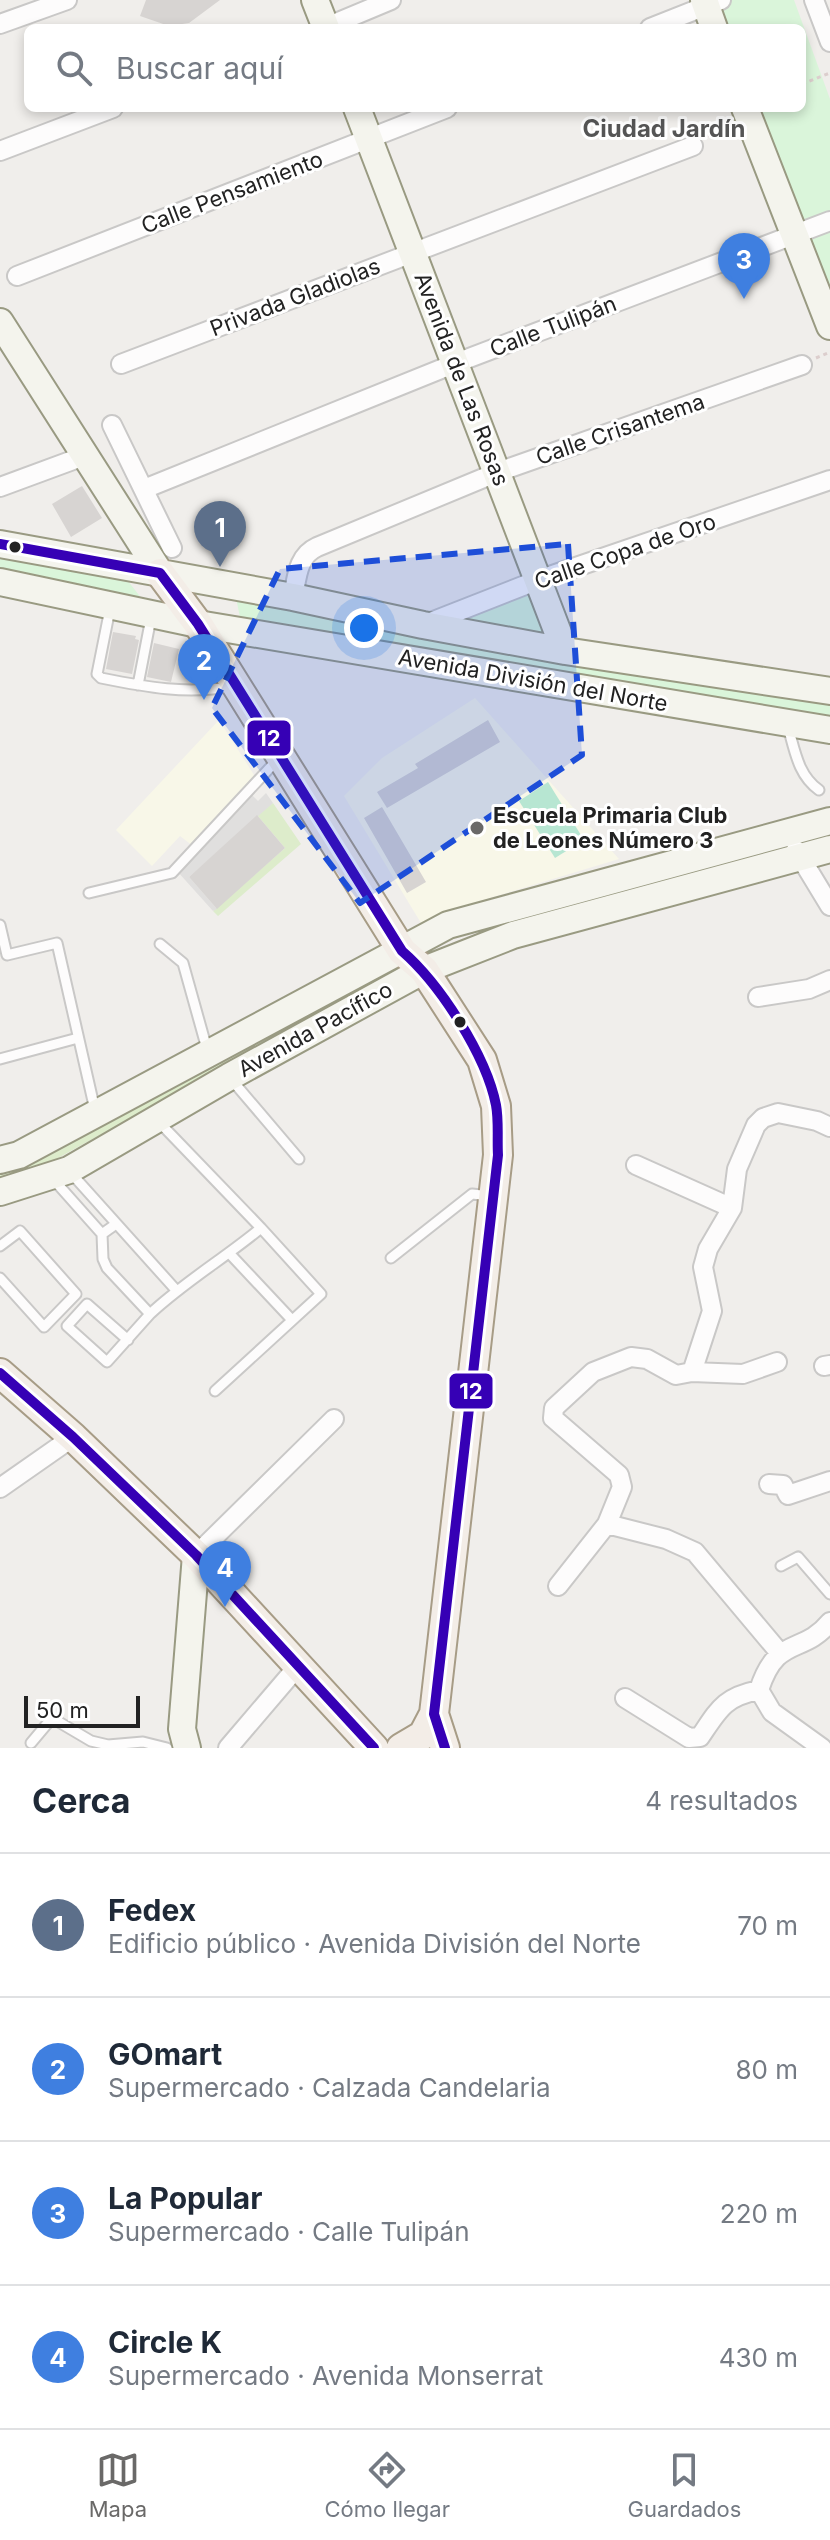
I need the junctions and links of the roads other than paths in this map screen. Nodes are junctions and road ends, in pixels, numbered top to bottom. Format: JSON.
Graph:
{"nodes":[{"id":1,"x":315,"y":0,"type":"edge"},
{"id":2,"x":391,"y":0,"type":"edge"},
{"id":3,"x":814,"y":0,"type":"edge"},
{"id":4,"x":58,"y":2,"type":"edge"},
{"id":5,"x":711,"y":8,"type":"edge"},
{"id":6,"x":0,"y":24,"type":"edge"},
{"id":7,"x":324,"y":24,"type":"edge"},
{"id":8,"x":334,"y":24,"type":"edge"},
{"id":9,"x":662,"y":24,"type":"edge"},
{"id":10,"x":830,"y":42,"type":"edge"},
{"id":11,"x":102,"y":112,"type":"edge"},
{"id":12,"x":359,"y":112,"type":"edge"},
{"id":13,"x":437,"y":112,"type":"edge"},
{"id":14,"x":738,"y":113,"type":"edge"},
{"id":15,"x":369,"y":139,"type":"junction"},
{"id":16,"x":693,"y":146,"type":"road end"},
{"id":17,"x":0,"y":151,"type":"edge"},
{"id":18,"x":830,"y":221,"type":"edge"},
{"id":19,"x":795,"y":235,"type":"junction"},
{"id":20,"x":413,"y":251,"type":"junction"},
{"id":21,"x":17,"y":276,"type":"dead end"},
{"id":22,"x":0,"y":322,"type":"edge"},
{"id":23,"x":830,"y":326,"type":"edge"},
{"id":24,"x":456,"y":363,"type":"junction"},
{"id":25,"x":121,"y":364,"type":"dead end"},
{"id":26,"x":802,"y":365,"type":"dead end"},
{"id":27,"x":112,"y":425,"type":"dead end"},
{"id":28,"x":84,"y":456,"type":"junction"},
{"id":29,"x":498,"y":472,"type":"junction"},
{"id":30,"x":830,"y":480,"type":"edge"},
{"id":31,"x":0,"y":487,"type":"edge"},
{"id":32,"x":144,"y":489,"type":"junction"},
{"id":33,"x":0,"y":544,"type":"edge"},
{"id":34,"x":166,"y":561,"type":"junction"},
{"id":35,"x":538,"y":580,"type":"junction"},
{"id":36,"x":0,"y":582,"type":"edge"},
{"id":37,"x":293,"y":597,"type":"junction"},
{"id":38,"x":111,"y":606,"type":"junction"},
{"id":39,"x":152,"y":614,"type":"junction"},
{"id":40,"x":198,"y":624,"type":"junction"},
{"id":41,"x":423,"y":625,"type":"junction"},
{"id":42,"x":565,"y":651,"type":"junction"},
{"id":43,"x":138,"y":685,"type":"junction"},
{"id":44,"x":236,"y":685,"type":"junction"},
{"id":45,"x":830,"y":691,"type":"edge"},
{"id":46,"x":787,"y":723,"type":"junction"},
{"id":47,"x":827,"y":730,"type":"edge"},
{"id":48,"x":281,"y":757,"type":"junction"},
{"id":49,"x":813,"y":823,"type":"edge"},
{"id":50,"x":830,"y":849,"type":"edge"},
{"id":51,"x":89,"y":893,"type":"dead end"},
{"id":52,"x":830,"y":906,"type":"edge"},
{"id":53,"x":0,"y":925,"type":"edge"},
{"id":54,"x":160,"y":944,"type":"dead end"},
{"id":55,"x":402,"y":951,"type":"junction"},
{"id":56,"x":424,"y":970,"type":"junction"},
{"id":57,"x":830,"y":980,"type":"edge"},
{"id":58,"x":758,"y":997,"type":"dead end"},
{"id":59,"x":78,"y":1038,"type":"junction"},
{"id":60,"x":208,"y":1053,"type":"junction"},
{"id":61,"x":0,"y":1059,"type":"edge"},
{"id":62,"x":229,"y":1077,"type":"junction"},
{"id":63,"x":96,"y":1113,"type":"junction"},
{"id":64,"x":157,"y":1119,"type":"junction"},
{"id":65,"x":826,"y":1119,"type":"edge"},
{"id":66,"x":299,"y":1159,"type":"dead end"},
{"id":67,"x":0,"y":1160,"type":"edge"},
{"id":68,"x":636,"y":1165,"type":"dead end"},
{"id":69,"x":60,"y":1174,"type":"junction"},
{"id":70,"x":0,"y":1192,"type":"edge"},
{"id":71,"x":494,"y":1197,"type":"junction"},
{"id":72,"x":732,"y":1208,"type":"junction"},
{"id":73,"x":116,"y":1224,"type":"junction"},
{"id":74,"x":261,"y":1228,"type":"junction"},
{"id":75,"x":102,"y":1234,"type":"junction"},
{"id":76,"x":0,"y":1246,"type":"edge"},
{"id":77,"x":230,"y":1254,"type":"junction"},
{"id":78,"x":391,"y":1258,"type":"dead end"},
{"id":79,"x":0,"y":1278,"type":"edge"},
{"id":80,"x":176,"y":1290,"type":"junction"},
{"id":81,"x":150,"y":1314,"type":"junction"},
{"id":82,"x":292,"y":1320,"type":"junction"},
{"id":83,"x":128,"y":1340,"type":"junction"},
{"id":84,"x":777,"y":1362,"type":"dead end"},
{"id":85,"x":692,"y":1372,"type":"junction"},
{"id":86,"x":0,"y":1373,"type":"edge"},
{"id":87,"x":215,"y":1391,"type":"dead end"},
{"id":88,"x":334,"y":1419,"type":"dead end"},
{"id":89,"x":73,"y":1437,"type":"junction"},
{"id":90,"x":830,"y":1481,"type":"edge"},
{"id":91,"x":769,"y":1484,"type":"dead end"},
{"id":92,"x":0,"y":1488,"type":"edge"},
{"id":93,"x":607,"y":1524,"type":"junction"},
{"id":94,"x":196,"y":1555,"type":"junction"},
{"id":95,"x":781,"y":1566,"type":"dead end"},
{"id":96,"x":558,"y":1586,"type":"dead end"},
{"id":97,"x":830,"y":1594,"type":"edge"},
{"id":98,"x":830,"y":1622,"type":"edge"},
{"id":99,"x":779,"y":1652,"type":"junction"},
{"id":100,"x":298,"y":1666,"type":"junction"},
{"id":101,"x":759,"y":1690,"type":"junction"},
{"id":102,"x":625,"y":1698,"type":"dead end"},
{"id":103,"x":434,"y":1714,"type":"junction"},
{"id":104,"x":31,"y":1743,"type":"dead end"},
{"id":105,"x":177,"y":1743,"type":"edge"},
{"id":106,"x":375,"y":1746,"type":"edge"},
{"id":107,"x":228,"y":1748,"type":"edge"},
{"id":108,"x":401,"y":1748,"type":"edge"},
{"id":109,"x":445,"y":1748,"type":"edge"},
{"id":110,"x":822,"y":1748,"type":"edge"}],
"edges":[{"from":1,"to":7,"type":"street"},
{"from":2,"to":8,"type":"street"},
{"from":3,"to":10,"type":"street"},
{"from":4,"to":6,"type":"street"},
{"from":5,"to":9,"type":"street"},
{"from":11,"to":17,"type":"street"},
{"from":12,"to":15,"type":"street","name":"Avenida de Las Rosas"},
{"from":13,"to":15,"type":"street","name":"Calle Pensamiento"},
{"from":14,"to":19,"type":"street"},
{"from":15,"to":20,"type":"street","name":"Avenida de Las Rosas"},
{"from":15,"to":21,"type":"street","name":"Calle Pensamiento"},
{"from":16,"to":20,"type":"street","name":"Privada Gladiolas"},
{"from":18,"to":19,"type":"street","name":"Calle Tulipán"},
{"from":19,"to":23,"type":"street"},
{"from":19,"to":24,"type":"street","name":"Calle Tulipán"},
{"from":20,"to":24,"type":"street","name":"Avenida de Las Rosas"},
{"from":20,"to":25,"type":"street","name":"Privada Gladiolas"},
{"from":22,"to":28,"type":"street"},
{"from":24,"to":29,"type":"street","name":"Avenida de Las Rosas"},
{"from":24,"to":32,"type":"street","name":"Calle Tulipán"},
{"from":26,"to":29,"type":"street","name":"Calle Crisantema"},
{"from":27,"to":32,"type":"street"},
{"from":28,"to":31,"type":"street"},
{"from":28,"to":34,"type":"street"},
{"from":29,"to":35,"type":"street","name":"Avenida de Las Rosas"},
{"from":29,"to":37,"type":"street","name":"Calle Crisantema"},
{"from":30,"to":35,"type":"street","name":"Calle Copa de Oro"},
{"from":32,"to":34,"type":"street"},
{"from":33,"to":34,"type":"street","name":"Avenida División del Norte"},
{"from":34,"to":37,"type":"street","name":"Avenida División del Norte"},
{"from":34,"to":40,"type":"main road"},
{"from":35,"to":41,"type":"street","name":"Calle Copa de Oro"},
{"from":35,"to":42,"type":"street","name":"Avenida de Las Rosas"},
{"from":36,"to":38,"type":"street","name":"Avenida División del Norte"},
{"from":37,"to":41,"type":"street","name":"Avenida División del Norte"},
{"from":38,"to":39,"type":"street","name":"Avenida División del Norte"},
{"from":38,"to":43,"type":"lane"},
{"from":39,"to":40,"type":"street","name":"Avenida División del Norte"},
{"from":39,"to":43,"type":"lane"},
{"from":40,"to":44,"type":"main road"},
{"from":40,"to":46,"type":"street","name":"Avenida División del Norte"},
{"from":41,"to":42,"type":"street","name":"Avenida División del Norte"},
{"from":42,"to":45,"type":"street","name":"Avenida División del Norte"},
{"from":43,"to":44,"type":"lane"},
{"from":44,"to":48,"type":"main road"},
{"from":46,"to":47,"type":"street","name":"Avenida División del Norte"},
{"from":46,"to":49,"type":"lane"},
{"from":48,"to":51,"type":"lane"},
{"from":48,"to":55,"type":"main road"},
{"from":49,"to":50,"type":"street","name":"Avenida Pacífico"},
{"from":49,"to":52,"type":"street"},
{"from":49,"to":55,"type":"street","name":"Avenida Pacífico"},
{"from":49,"to":56,"type":"street","name":"Avenida Pacífico"},
{"from":53,"to":59,"type":"lane"},
{"from":54,"to":60,"type":"lane"},
{"from":55,"to":56,"type":"main road"},
{"from":55,"to":60,"type":"street","name":"Avenida Pacífico"},
{"from":56,"to":62,"type":"street","name":"Avenida Pacífico"},
{"from":56,"to":71,"type":"main road"},
{"from":57,"to":58,"type":"street"},
{"from":59,"to":61,"type":"lane"},
{"from":59,"to":63,"type":"lane"},
{"from":60,"to":63,"type":"street","name":"Avenida Pacífico"},
{"from":62,"to":64,"type":"street","name":"Avenida Pacífico"},
{"from":62,"to":66,"type":"lane"},
{"from":63,"to":67,"type":"street","name":"Avenida Pacífico"},
{"from":64,"to":69,"type":"street","name":"Avenida Pacífico"},
{"from":64,"to":74,"type":"lane"},
{"from":65,"to":72,"type":"street"},
{"from":68,"to":72,"type":"street"},
{"from":69,"to":70,"type":"street","name":"Avenida Pacífico"},
{"from":69,"to":73,"type":"lane"},
{"from":69,"to":75,"type":"lane"},
{"from":71,"to":78,"type":"lane"},
{"from":71,"to":103,"type":"main road"},
{"from":72,"to":85,"type":"street"},
{"from":73,"to":75,"type":"lane"},
{"from":73,"to":80,"type":"lane"},
{"from":74,"to":77,"type":"lane"},
{"from":74,"to":82,"type":"lane"},
{"from":75,"to":81,"type":"lane"},
{"from":76,"to":79,"type":"lane"},
{"from":77,"to":80,"type":"lane"},
{"from":77,"to":82,"type":"lane"},
{"from":80,"to":81,"type":"lane"},
{"from":81,"to":83,"type":"lane"},
{"from":82,"to":87,"type":"lane"},
{"from":83,"to":83,"type":"lane"},
{"from":84,"to":85,"type":"street"},
{"from":85,"to":93,"type":"street"},
{"from":86,"to":89,"type":"main road"},
{"from":88,"to":94,"type":"street"},
{"from":89,"to":92,"type":"street"},
{"from":89,"to":94,"type":"main road"},
{"from":90,"to":91,"type":"street"},
{"from":93,"to":96,"type":"street"},
{"from":93,"to":99,"type":"street"},
{"from":94,"to":100,"type":"main road"},
{"from":94,"to":105,"type":"street"},
{"from":95,"to":97,"type":"lane"},
{"from":98,"to":99,"type":"street"},
{"from":99,"to":101,"type":"street"},
{"from":100,"to":106,"type":"main road"},
{"from":100,"to":107,"type":"street"},
{"from":101,"to":102,"type":"street"},
{"from":101,"to":110,"type":"street"},
{"from":103,"to":108,"type":"main road"},
{"from":103,"to":109,"type":"main road"},
{"from":104,"to":105,"type":"lane"}]}
